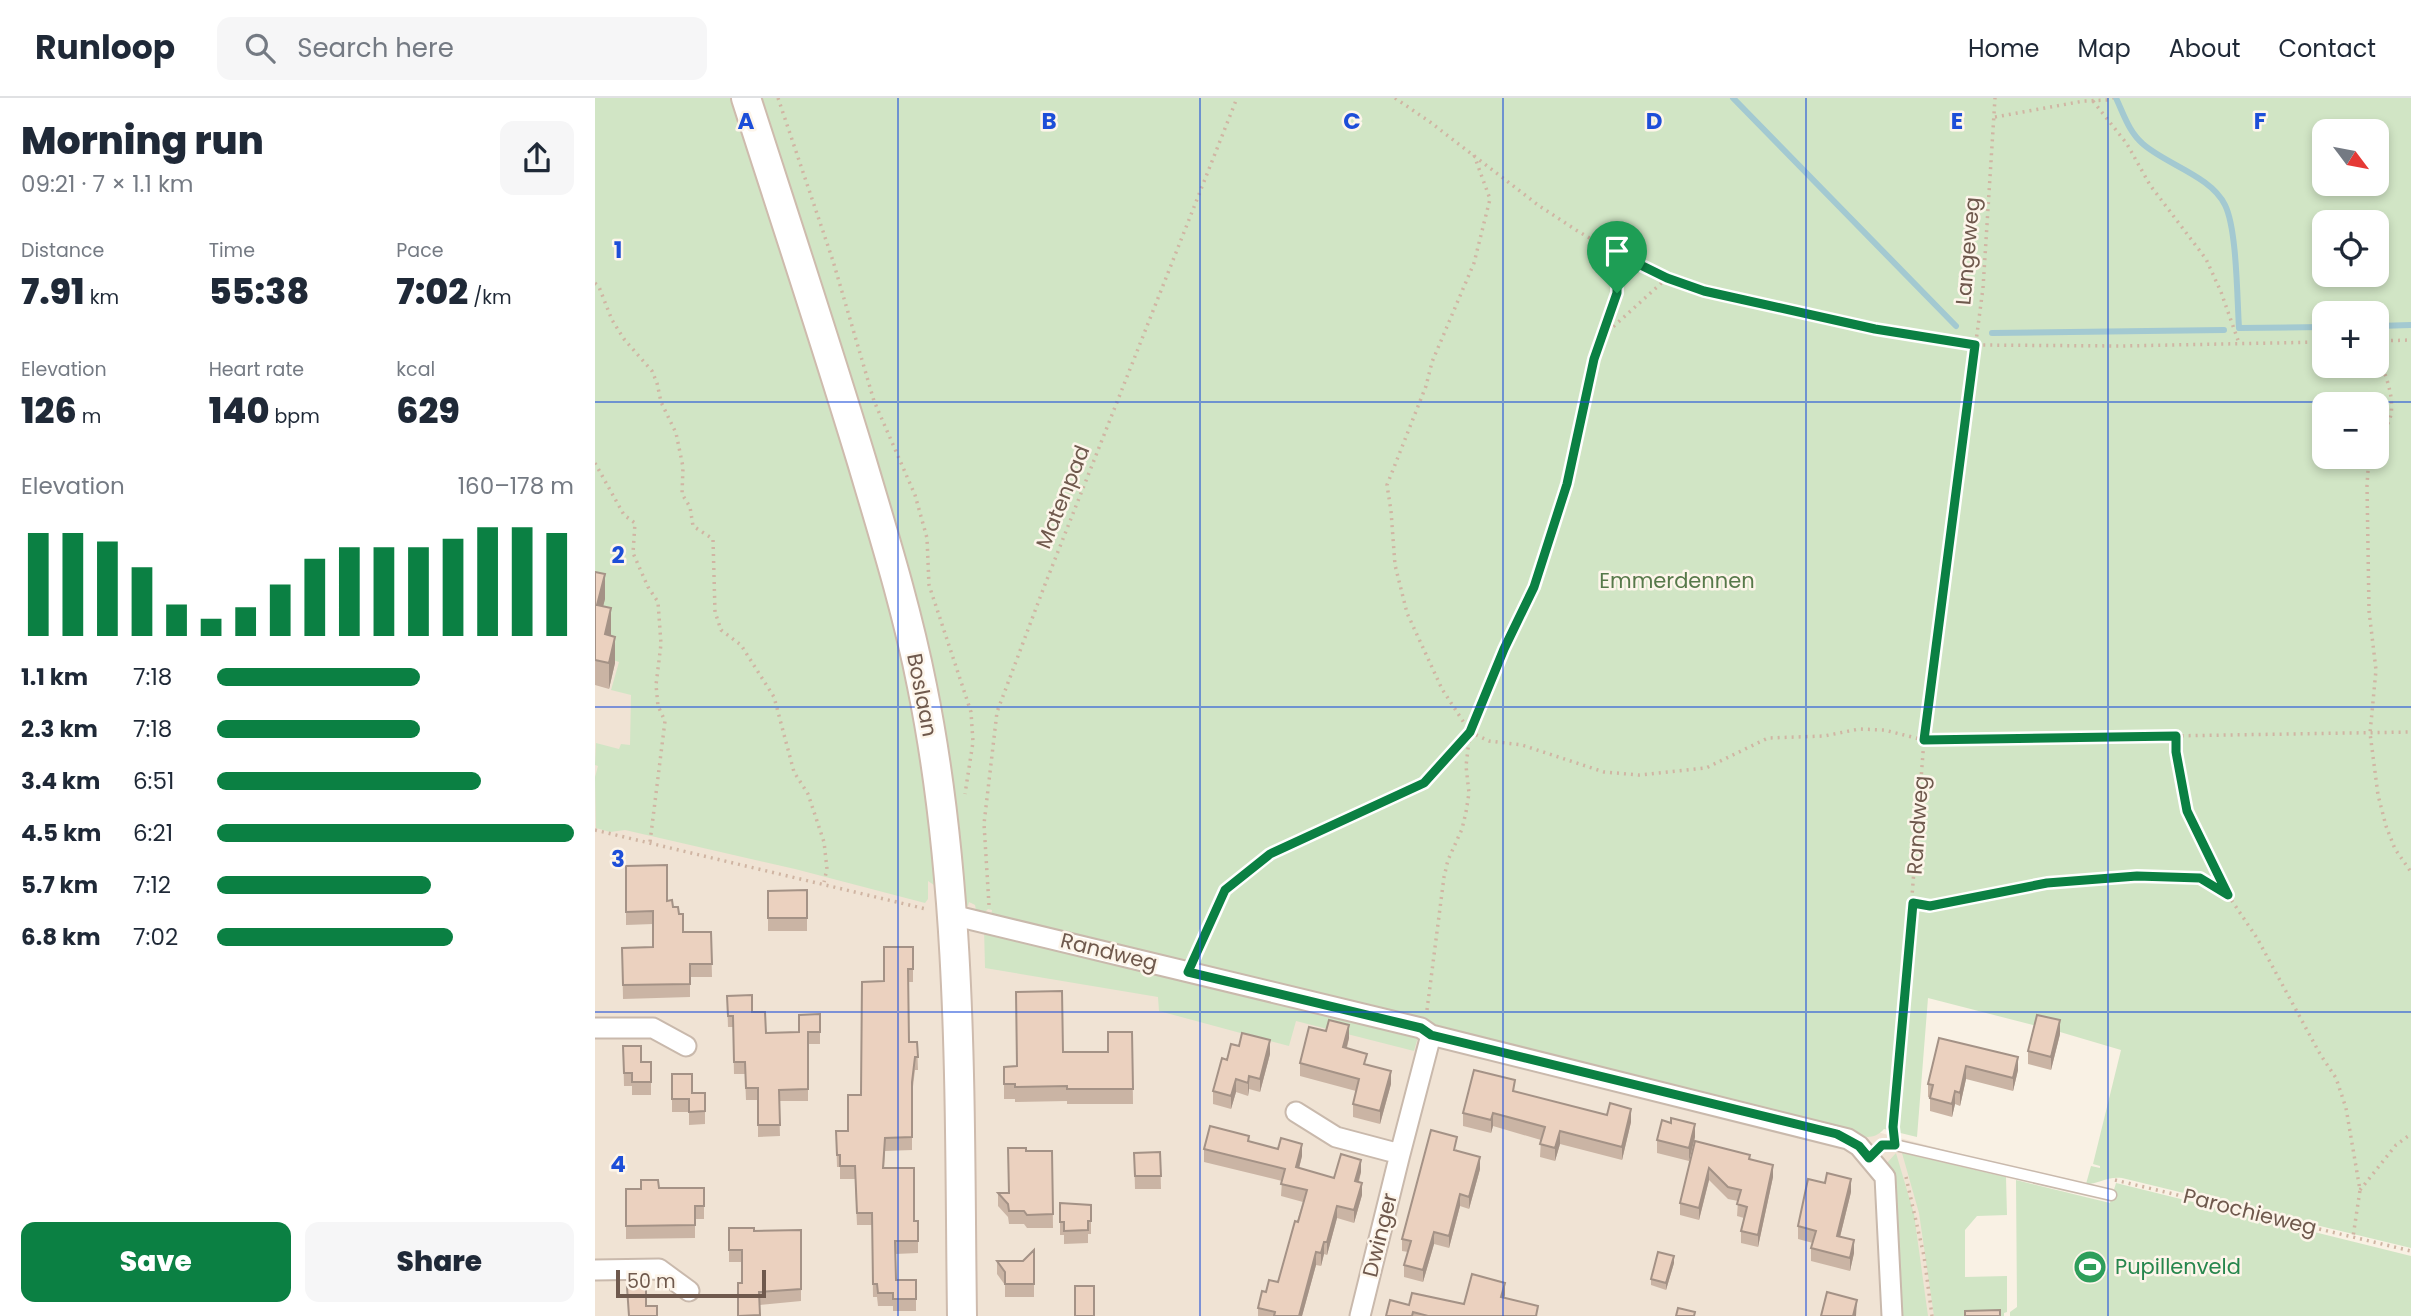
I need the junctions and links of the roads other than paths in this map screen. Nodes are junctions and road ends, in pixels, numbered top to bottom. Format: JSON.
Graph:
{"nodes":[{"id":1,"x":746,"y":98,"type":"edge"},
{"id":2,"x":942,"y":912,"type":"junction"},
{"id":3,"x":595,"y":1028,"type":"edge"},
{"id":4,"x":1426,"y":1032,"type":"junction"},
{"id":5,"x":685,"y":1046,"type":"dead end"},
{"id":6,"x":1296,"y":1112,"type":"dead end"},
{"id":7,"x":1400,"y":1154,"type":"junction"},
{"id":8,"x":1869,"y":1158,"type":"junction"},
{"id":9,"x":2111,"y":1195,"type":"dead end"},
{"id":10,"x":595,"y":1270,"type":"edge"},
{"id":11,"x":689,"y":1291,"type":"dead end"},
{"id":12,"x":962,"y":1316,"type":"edge"},
{"id":13,"x":1360,"y":1316,"type":"edge"},
{"id":14,"x":1892,"y":1316,"type":"edge"}],
"edges":[{"from":1,"to":2,"type":"main road","name":"Boslaan"},
{"from":2,"to":4,"type":"street","name":"Randweg"},
{"from":2,"to":12,"type":"main road","name":"Boslaan"},
{"from":3,"to":5,"type":"street"},
{"from":4,"to":7,"type":"street","name":"Dwinger"},
{"from":4,"to":8,"type":"street","name":"Randweg"},
{"from":6,"to":7,"type":"street"},
{"from":7,"to":13,"type":"street","name":"Dwinger"},
{"from":8,"to":9,"type":"lane"},
{"from":8,"to":14,"type":"street","name":"Randweg"},
{"from":10,"to":11,"type":"street"}]}
